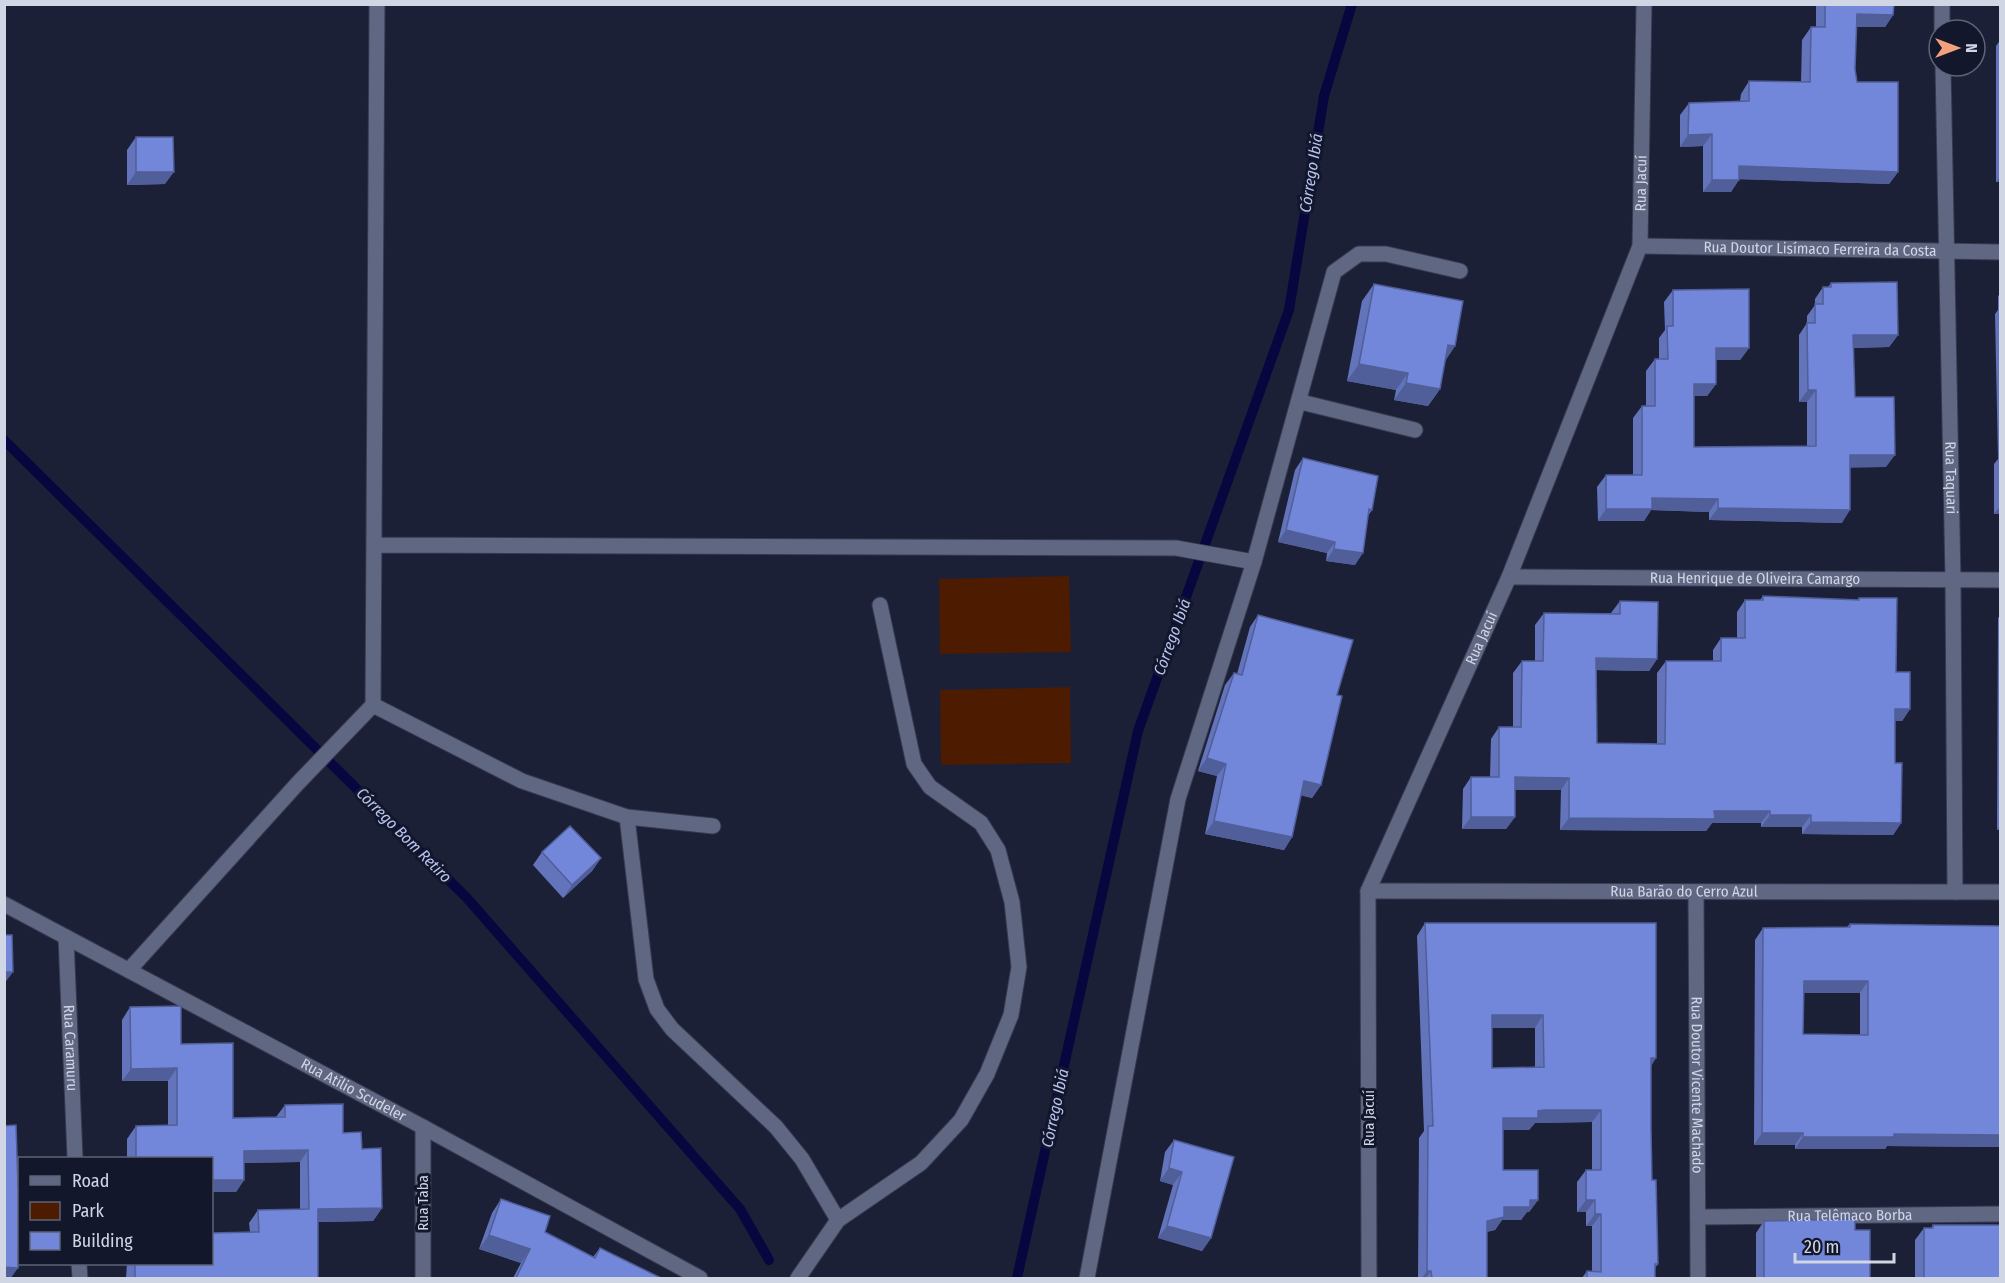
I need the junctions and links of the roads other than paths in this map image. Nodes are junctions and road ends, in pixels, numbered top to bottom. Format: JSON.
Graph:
{"nodes":[{"id":1,"x":378,"y":4,"type":"edge"},
{"id":2,"x":1644,"y":4,"type":"edge"},
{"id":3,"x":1943,"y":78,"type":"edge"},
{"id":4,"x":1640,"y":246,"type":"junction"},
{"id":5,"x":2001,"y":252,"type":"edge"},
{"id":6,"x":1947,"y":253,"type":"junction"},
{"id":7,"x":1460,"y":271,"type":"dead end"},
{"id":8,"x":1300,"y":402,"type":"junction"},
{"id":9,"x":1414,"y":430,"type":"dead end"},
{"id":10,"x":376,"y":545,"type":"junction"},
{"id":11,"x":1254,"y":562,"type":"junction"},
{"id":12,"x":1509,"y":577,"type":"junction"},
{"id":13,"x":1953,"y":580,"type":"junction"},
{"id":14,"x":2001,"y":580,"type":"edge"},
{"id":15,"x":880,"y":605,"type":"dead end"},
{"id":16,"x":373,"y":705,"type":"junction"},
{"id":17,"x":627,"y":817,"type":"junction"},
{"id":18,"x":713,"y":826,"type":"dead end"},
{"id":19,"x":1368,"y":891,"type":"junction"},
{"id":20,"x":1955,"y":892,"type":"junction"},
{"id":21,"x":2001,"y":892,"type":"edge"},
{"id":22,"x":1696,"y":893,"type":"junction"},
{"id":23,"x":4,"y":904,"type":"edge"},
{"id":24,"x":66,"y":937,"type":"junction"},
{"id":25,"x":129,"y":970,"type":"junction"},
{"id":26,"x":423,"y":1127,"type":"junction"},
{"id":27,"x":75,"y":1157,"type":"edge"},
{"id":28,"x":2001,"y":1214,"type":"edge"},
{"id":29,"x":1698,"y":1217,"type":"junction"},
{"id":30,"x":838,"y":1220,"type":"junction"},
{"id":31,"x":423,"y":1278,"type":"edge"},
{"id":32,"x":700,"y":1278,"type":"edge"},
{"id":33,"x":798,"y":1278,"type":"edge"},
{"id":34,"x":1087,"y":1278,"type":"edge"},
{"id":35,"x":1369,"y":1278,"type":"edge"},
{"id":36,"x":1698,"y":1278,"type":"edge"}],
"edges":[{"from":1,"to":10,"type":"street"},
{"from":2,"to":4,"type":"street","name":"Rua Jacuí"},
{"from":3,"to":6,"type":"street","name":"Rua Taquari"},
{"from":4,"to":6,"type":"street","name":"Rua Doutor Lisímaco Ferreira da Costa"},
{"from":4,"to":12,"type":"street","name":"Rua Jacuí"},
{"from":5,"to":6,"type":"street","name":"Rua Doutor Lisímaco Ferreira da Costa"},
{"from":6,"to":13,"type":"street","name":"Rua Taquari"},
{"from":7,"to":8,"type":"street"},
{"from":8,"to":9,"type":"street"},
{"from":8,"to":11,"type":"street"},
{"from":10,"to":11,"type":"street"},
{"from":10,"to":16,"type":"street"},
{"from":11,"to":34,"type":"street"},
{"from":12,"to":13,"type":"street","name":"Rua Henrique de Oliveira Camargo"},
{"from":12,"to":19,"type":"street","name":"Rua Jacuí"},
{"from":13,"to":14,"type":"street","name":"Rua Henrique de Oliveira Camargo"},
{"from":13,"to":20,"type":"street","name":"Rua Taquari"},
{"from":15,"to":30,"type":"street"},
{"from":16,"to":17,"type":"street"},
{"from":16,"to":25,"type":"street"},
{"from":17,"to":18,"type":"street"},
{"from":17,"to":30,"type":"street"},
{"from":19,"to":22,"type":"street","name":"Rua Barão do Cerro Azul"},
{"from":19,"to":35,"type":"street","name":"Rua Jacuí"},
{"from":20,"to":21,"type":"street","name":"Rua Barão do Cerro Azul"},
{"from":20,"to":22,"type":"street","name":"Rua Barão do Cerro Azul"},
{"from":22,"to":29,"type":"street","name":"Rua Doutor Vicente Machado"},
{"from":23,"to":24,"type":"street","name":"Rua Atílio Scudeler"},
{"from":24,"to":25,"type":"street","name":"Rua Atílio Scudeler"},
{"from":24,"to":27,"type":"street","name":"Rua Caramuru"},
{"from":25,"to":26,"type":"street","name":"Rua Atílio Scudeler"},
{"from":26,"to":31,"type":"street","name":"Rua Taba"},
{"from":26,"to":32,"type":"street","name":"Rua Atílio Scudeler"},
{"from":28,"to":29,"type":"street","name":"Rua Telêmaco Borba"},
{"from":29,"to":36,"type":"street","name":"Rua Doutor Vicente Machado"},
{"from":30,"to":33,"type":"street"}]}
